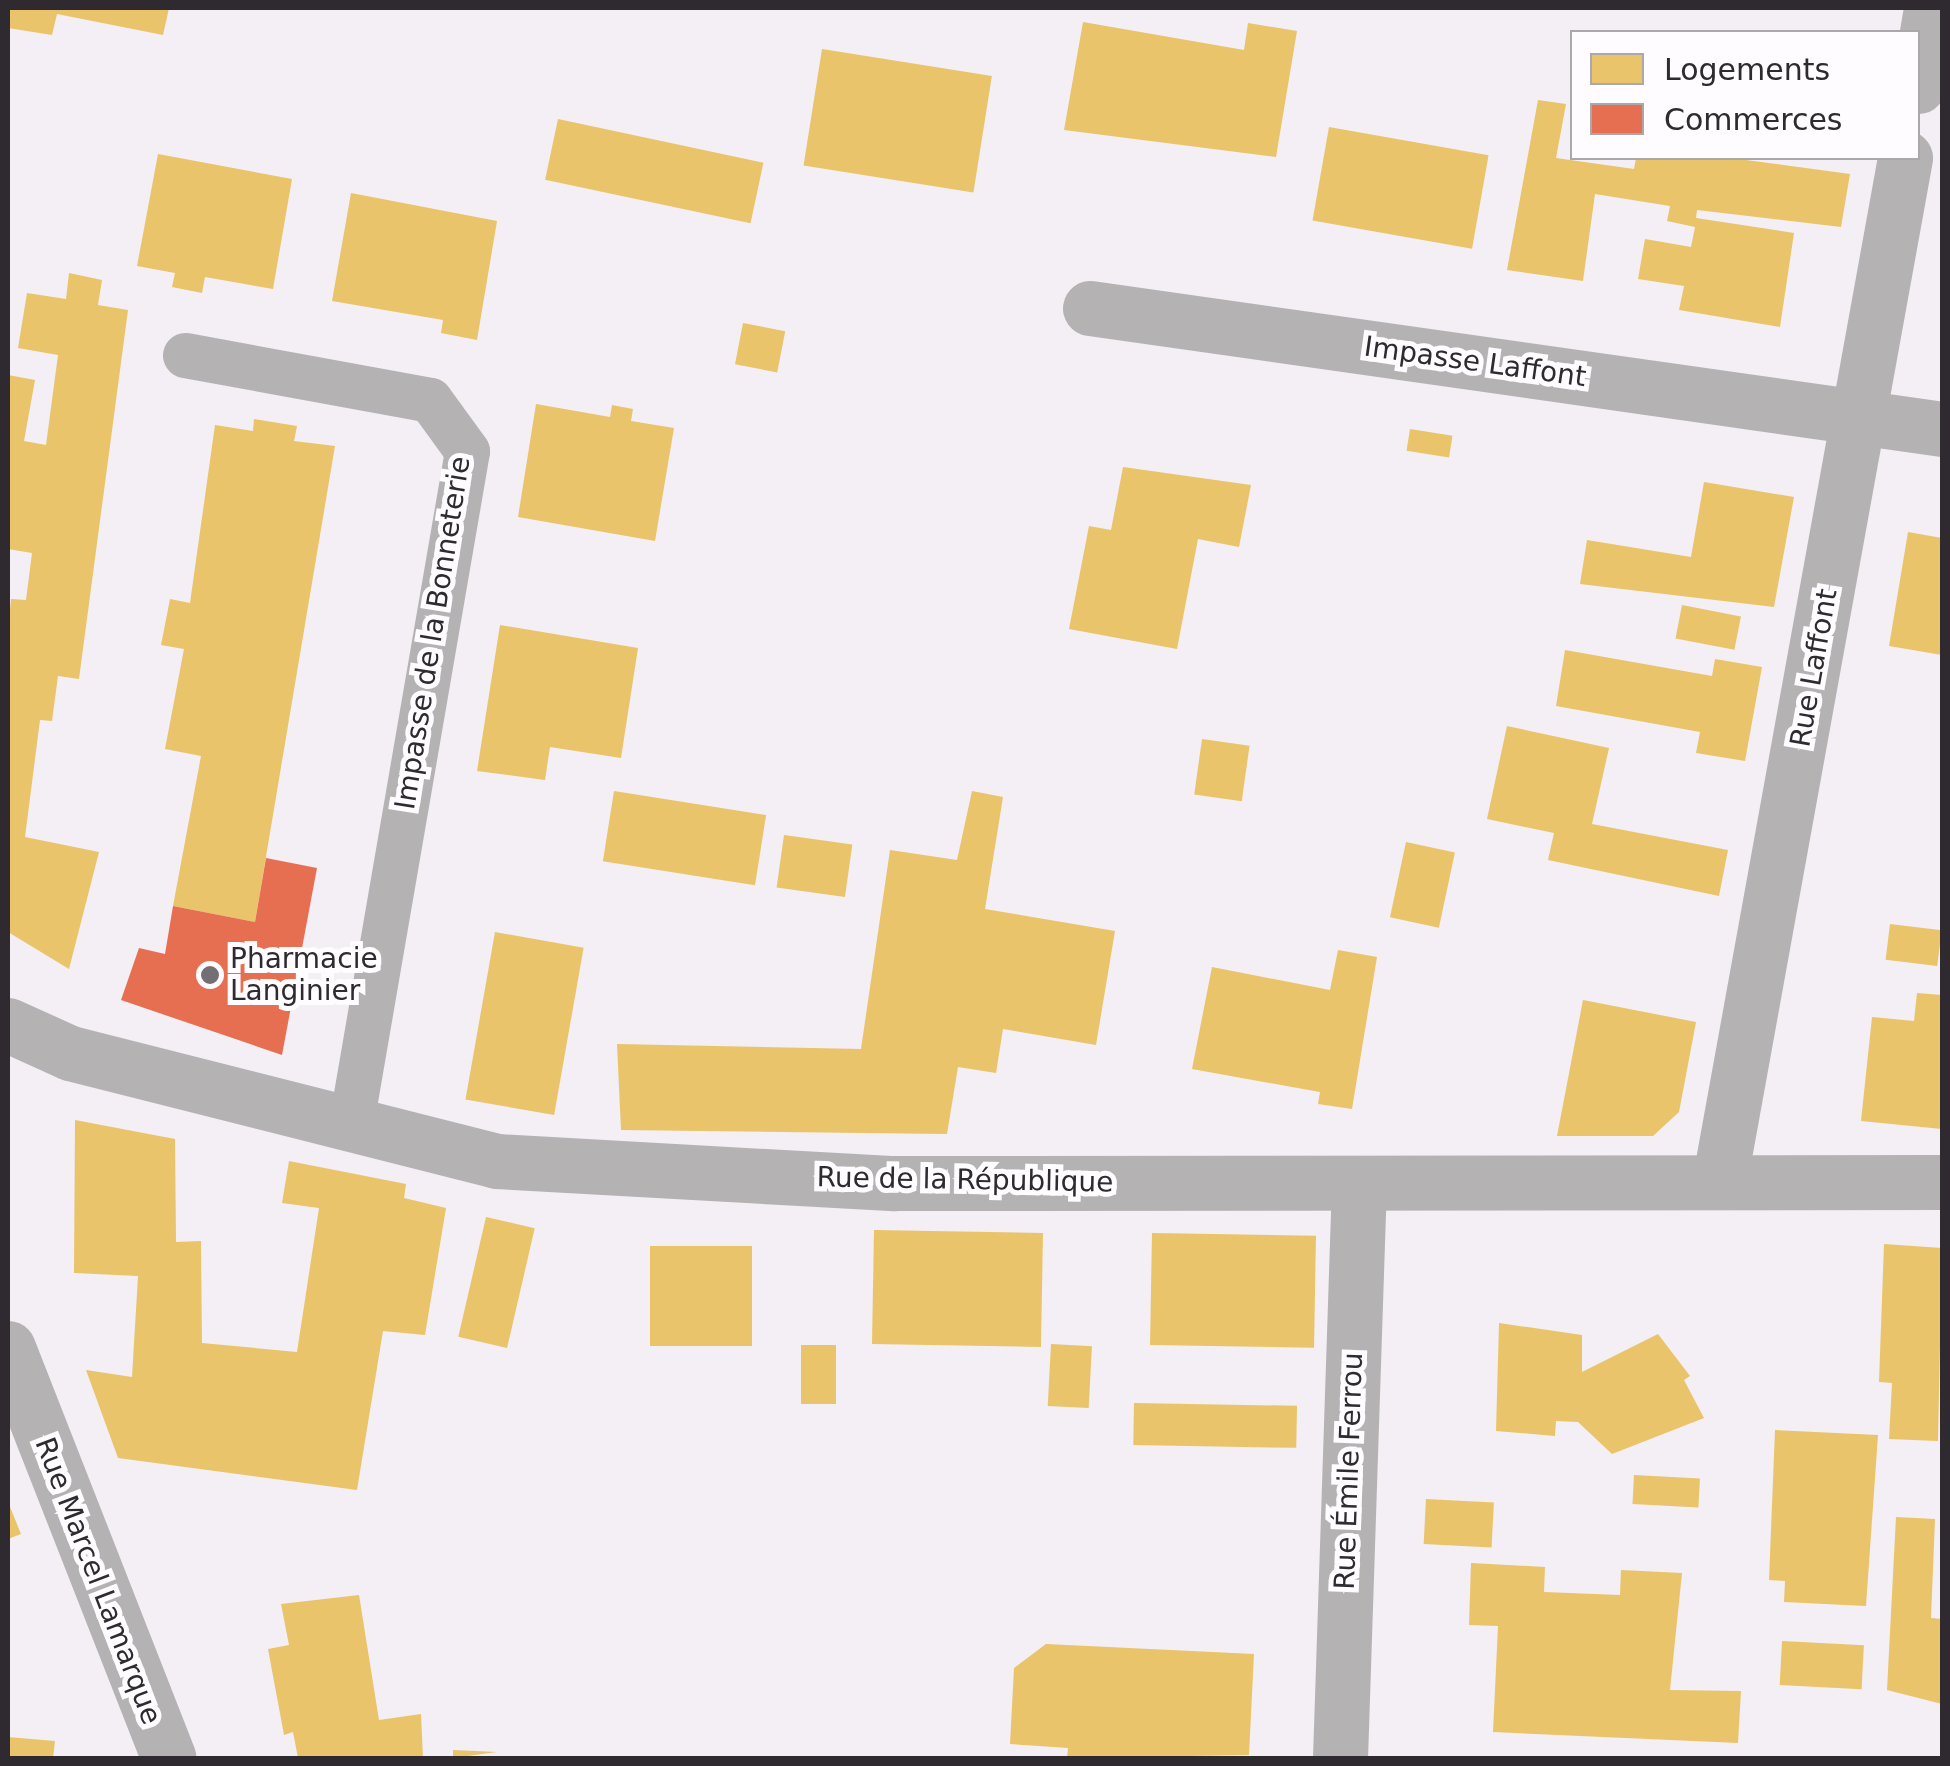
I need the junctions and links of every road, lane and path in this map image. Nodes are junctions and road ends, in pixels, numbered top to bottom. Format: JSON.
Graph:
{"nodes":[{"id":1,"x":1931,"y":8,"type":"edge"},
{"id":2,"x":1920,"y":74,"type":"edge"},
{"id":3,"x":1905,"y":160,"type":"edge"},
{"id":4,"x":1090,"y":308,"type":"dead end"},
{"id":5,"x":185,"y":355,"type":"dead end"},
{"id":6,"x":1860,"y":416,"type":"junction"},
{"id":7,"x":1942,"y":428,"type":"edge"},
{"id":8,"x":8,"y":1025,"type":"edge"},
{"id":9,"x":351,"y":1123,"type":"junction"},
{"id":10,"x":1720,"y":1178,"type":"junction"},
{"id":11,"x":1359,"y":1182,"type":"junction"},
{"id":12,"x":1942,"y":1182,"type":"edge"},
{"id":13,"x":8,"y":1348,"type":"edge"},
{"id":14,"x":169,"y":1758,"type":"edge"},
{"id":15,"x":1340,"y":1758,"type":"edge"}],
"edges":[{"from":1,"to":2,"type":"street"},
{"from":3,"to":6,"type":"street","name":"Rue Laffont"},
{"from":4,"to":6,"type":"street","name":"Impasse Laffont"},
{"from":5,"to":9,"type":"lane","name":"Impasse de la Bonneterie"},
{"from":6,"to":7,"type":"street","name":"Impasse Laffont"},
{"from":6,"to":10,"type":"street","name":"Rue Laffont"},
{"from":8,"to":9,"type":"street","name":"Rue de la République"},
{"from":9,"to":11,"type":"street","name":"Rue de la République"},
{"from":10,"to":11,"type":"street","name":"Rue de la République"},
{"from":10,"to":12,"type":"street","name":"Rue de la République"},
{"from":11,"to":15,"type":"street","name":"Rue Émile Ferrou"},
{"from":13,"to":14,"type":"street","name":"Rue Marcel Lamarque"}]}
